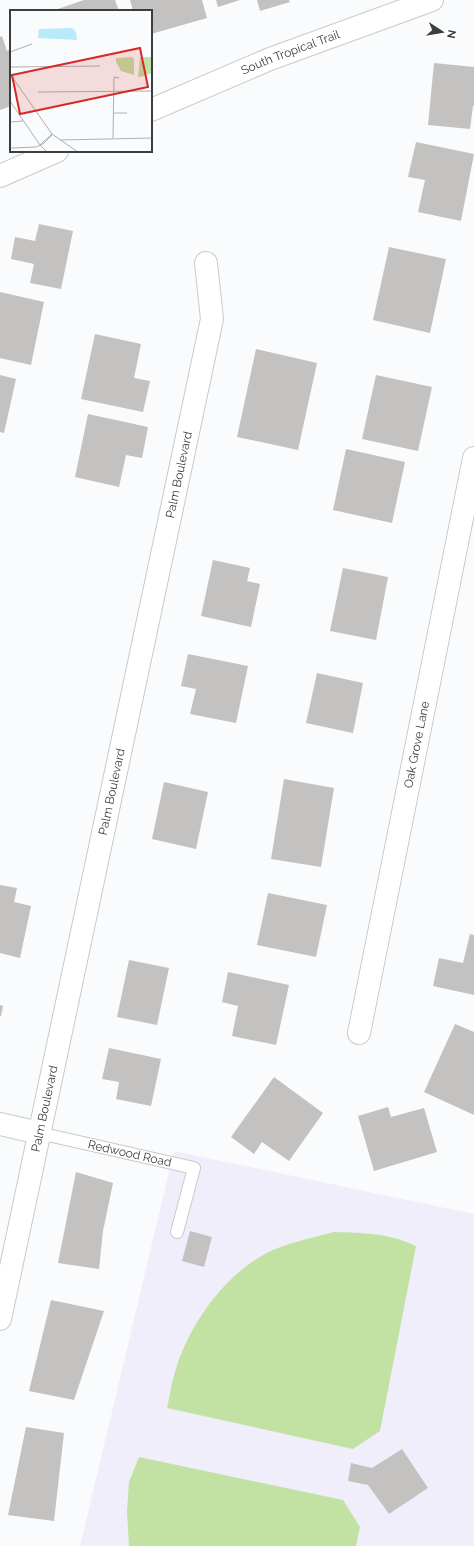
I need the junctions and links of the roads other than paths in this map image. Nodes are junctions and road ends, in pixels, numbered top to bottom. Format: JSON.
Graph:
{"nodes":[{"id":1,"x":432,"y":0,"type":"edge"},
{"id":2,"x":152,"y":110,"type":"edge"},
{"id":3,"x":55,"y":152,"type":"edge"},
{"id":4,"x":0,"y":176,"type":"edge"},
{"id":5,"x":206,"y":263,"type":"dead end"},
{"id":6,"x":474,"y":458,"type":"edge"},
{"id":7,"x":359,"y":1033,"type":"dead end"},
{"id":8,"x":0,"y":1124,"type":"edge"},
{"id":9,"x":39,"y":1133,"type":"junction"},
{"id":10,"x":177,"y":1232,"type":"dead end"},
{"id":11,"x":0,"y":1319,"type":"edge"}],
"edges":[{"from":1,"to":2,"type":"street","name":"South Tropical Trail"},
{"from":3,"to":4,"type":"street"},
{"from":5,"to":9,"type":"street","name":"Palm Boulevard"},
{"from":6,"to":7,"type":"street","name":"Oak Grove Lane"},
{"from":8,"to":9,"type":"street","name":"Redwood Road"},
{"from":9,"to":10,"type":"lane","name":"Redwood Road"},
{"from":9,"to":11,"type":"street","name":"Palm Boulevard"}]}
